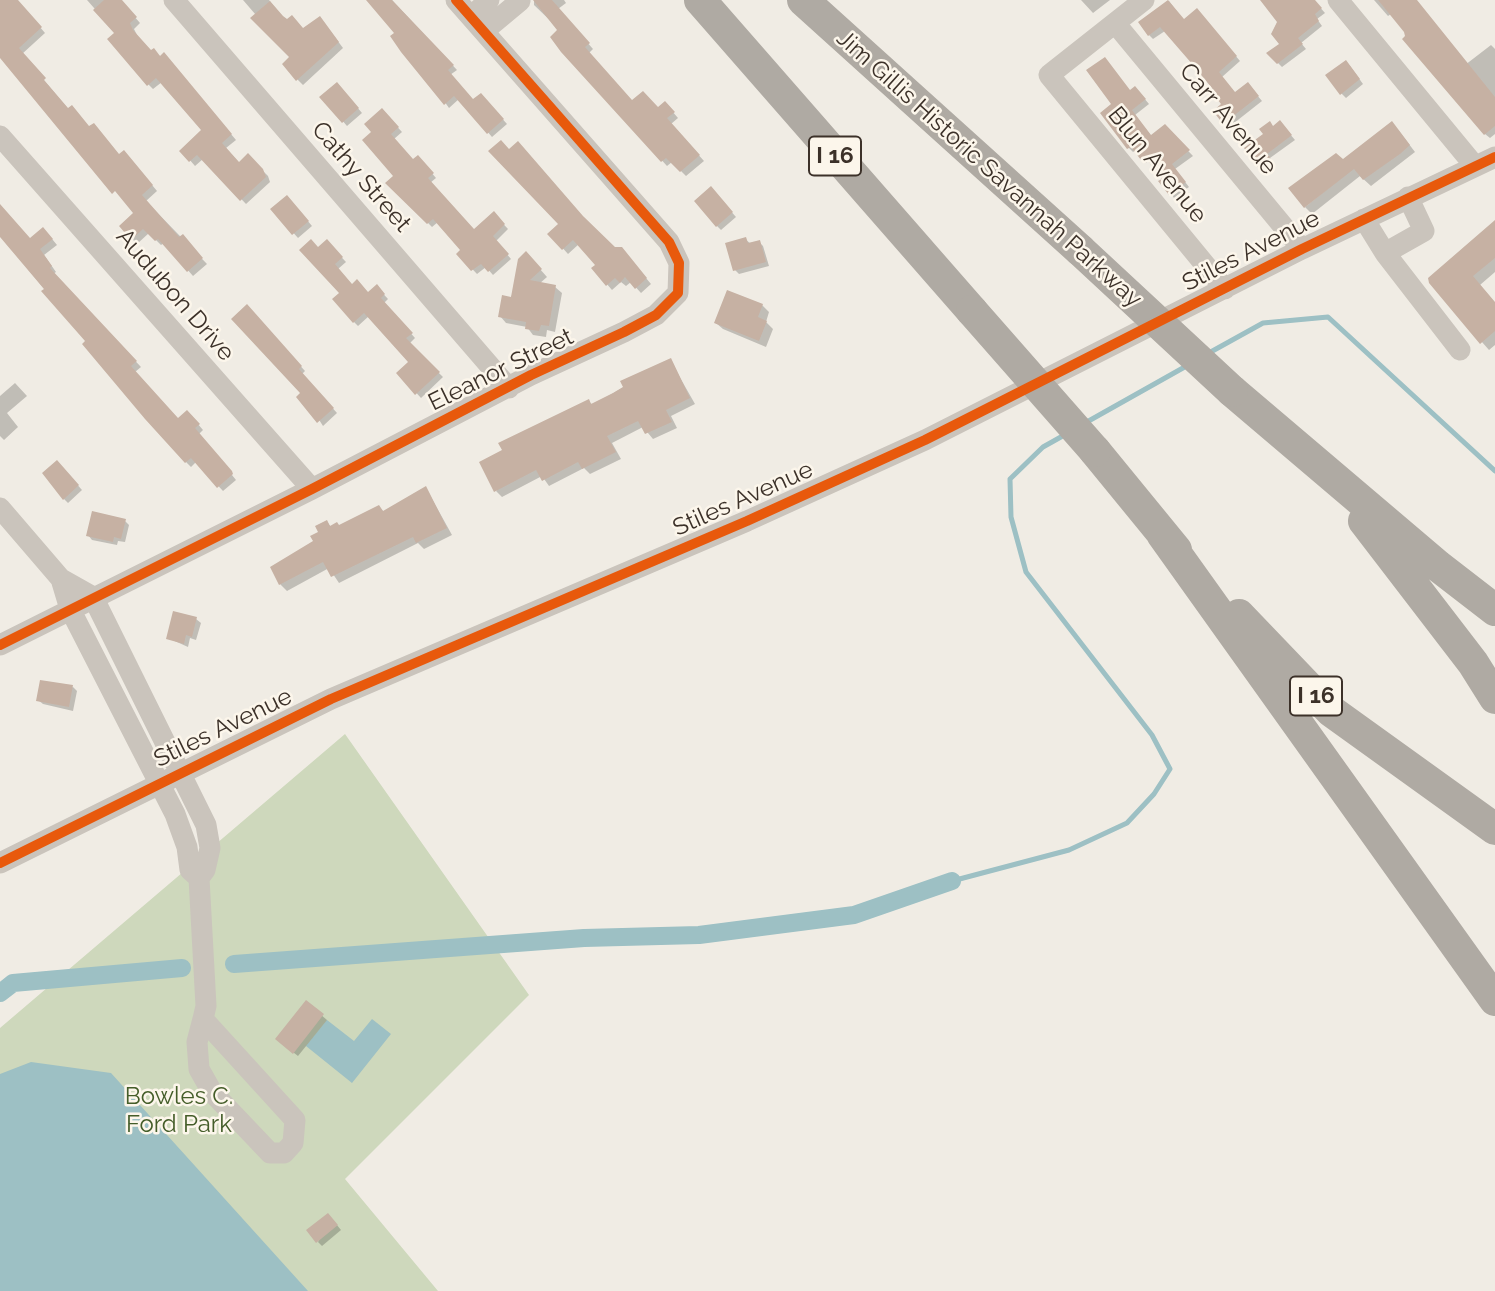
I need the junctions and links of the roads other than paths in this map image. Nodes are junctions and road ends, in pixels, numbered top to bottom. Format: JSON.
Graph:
{"nodes":[{"id":1,"x":173,"y":0,"type":"edge"},
{"id":2,"x":456,"y":0,"type":"edge"},
{"id":3,"x":489,"y":0,"type":"edge"},
{"id":4,"x":700,"y":0,"type":"edge"},
{"id":5,"x":803,"y":0,"type":"edge"},
{"id":6,"x":1144,"y":0,"type":"edge"},
{"id":7,"x":1338,"y":0,"type":"edge"},
{"id":8,"x":520,"y":1,"type":"edge"},
{"id":9,"x":1115,"y":23,"type":"junction"},
{"id":10,"x":478,"y":24,"type":"junction"},
{"id":11,"x":0,"y":136,"type":"edge"},
{"id":12,"x":1495,"y":157,"type":"edge"},
{"id":13,"x":1475,"y":165,"type":"junction"},
{"id":14,"x":1408,"y":197,"type":"junction"},
{"id":15,"x":1364,"y":219,"type":"junction"},
{"id":16,"x":1302,"y":249,"type":"junction"},
{"id":17,"x":1385,"y":253,"type":"junction"},
{"id":18,"x":1225,"y":289,"type":"junction"},
{"id":19,"x":1460,"y":350,"type":"dead end"},
{"id":20,"x":509,"y":388,"type":"junction"},
{"id":21,"x":1326,"y":473,"type":"junction"},
{"id":22,"x":312,"y":489,"type":"junction"},
{"id":23,"x":0,"y":508,"type":"edge"},
{"id":24,"x":1162,"y":534,"type":"junction"},
{"id":25,"x":61,"y":579,"type":"junction"},
{"id":26,"x":93,"y":597,"type":"junction"},
{"id":27,"x":70,"y":609,"type":"junction"},
{"id":28,"x":1495,"y":610,"type":"edge"},
{"id":29,"x":0,"y":645,"type":"edge"},
{"id":30,"x":1495,"y":698,"type":"edge"},
{"id":31,"x":181,"y":771,"type":"junction"},
{"id":32,"x":158,"y":783,"type":"junction"},
{"id":33,"x":1495,"y":829,"type":"edge"},
{"id":34,"x":0,"y":863,"type":"edge"},
{"id":35,"x":199,"y":878,"type":"junction"},
{"id":36,"x":1495,"y":1000,"type":"edge"},
{"id":37,"x":203,"y":1019,"type":"junction"}],
"edges":[{"from":1,"to":20,"type":"street","name":"Cathy Street"},
{"from":2,"to":10,"type":"street","name":"Eleanor Street"},
{"from":3,"to":10,"type":"street"},
{"from":4,"to":24,"type":"highway","number":"I 16","bridge":true},
{"from":5,"to":21,"type":"highway","name":"Jim Gillis Historic Savannah Parkway","bridge":true},
{"from":6,"to":9,"type":"street"},
{"from":7,"to":13,"type":"street"},
{"from":8,"to":10,"type":"street"},
{"from":9,"to":16,"type":"street","name":"Carr Avenue"},
{"from":9,"to":18,"type":"street","name":"Blun Avenue"},
{"from":10,"to":20,"type":"street","name":"Eleanor Street"},
{"from":11,"to":22,"type":"street","name":"Audubon Drive"},
{"from":12,"to":13,"type":"street","name":"Stiles Avenue"},
{"from":13,"to":14,"type":"street","name":"Stiles Avenue"},
{"from":14,"to":15,"type":"street","name":"Stiles Avenue"},
{"from":14,"to":17,"type":"street"},
{"from":15,"to":16,"type":"street","name":"Stiles Avenue"},
{"from":15,"to":17,"type":"street"},
{"from":16,"to":18,"type":"street","name":"Stiles Avenue"},
{"from":17,"to":19,"type":"street"},
{"from":18,"to":31,"type":"street","name":"Stiles Avenue"},
{"from":20,"to":22,"type":"street","name":"Eleanor Street"},
{"from":21,"to":28,"type":"highway","name":"Jim Gillis Historic Savannah Parkway"},
{"from":21,"to":30,"type":"highway"},
{"from":22,"to":26,"type":"street","name":"Eleanor Street"},
{"from":23,"to":25,"type":"street"},
{"from":24,"to":33,"type":"highway","number":"I 16"},
{"from":24,"to":36,"type":"highway"},
{"from":25,"to":26,"type":"street"},
{"from":25,"to":27,"type":"street"},
{"from":26,"to":27,"type":"street","name":"Eleanor Street"},
{"from":26,"to":31,"type":"street"},
{"from":27,"to":29,"type":"street","name":"Eleanor Street"},
{"from":27,"to":32,"type":"street"},
{"from":31,"to":32,"type":"street","name":"Stiles Avenue"},
{"from":31,"to":35,"type":"street"},
{"from":32,"to":34,"type":"street","name":"Stiles Avenue"},
{"from":32,"to":35,"type":"street"},
{"from":35,"to":37,"type":"street"},
{"from":37,"to":37,"type":"street"}]}
